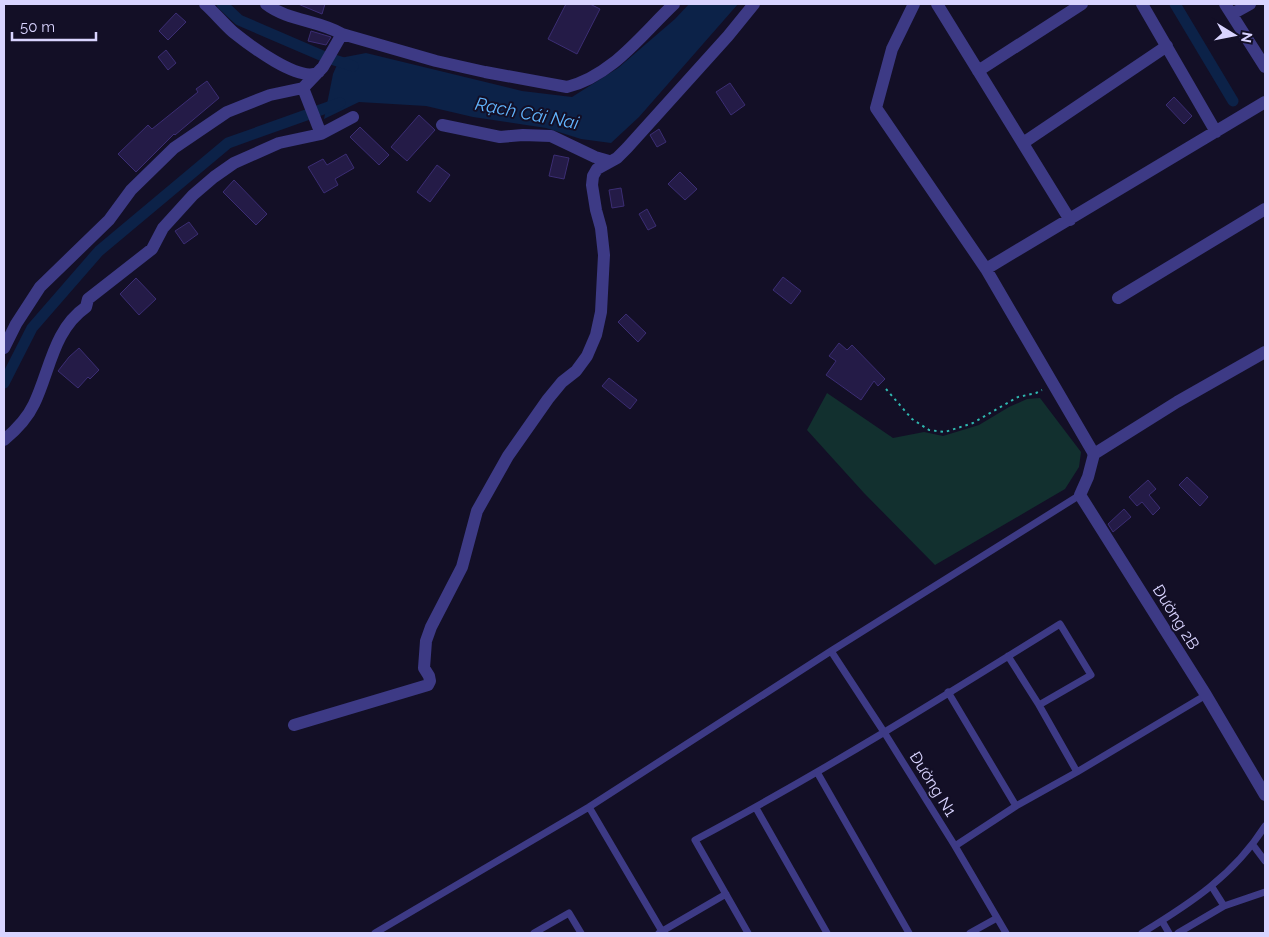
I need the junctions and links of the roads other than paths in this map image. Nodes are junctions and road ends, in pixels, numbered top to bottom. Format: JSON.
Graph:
{"nodes":[{"id":1,"x":205,"y":4,"type":"edge"},
{"id":2,"x":266,"y":4,"type":"edge"},
{"id":3,"x":674,"y":4,"type":"edge"},
{"id":4,"x":754,"y":4,"type":"edge"},
{"id":5,"x":914,"y":4,"type":"edge"},
{"id":6,"x":937,"y":4,"type":"edge"},
{"id":7,"x":1082,"y":4,"type":"edge"},
{"id":8,"x":1142,"y":4,"type":"edge"},
{"id":9,"x":1250,"y":4,"type":"edge"},
{"id":10,"x":1228,"y":9,"type":"edge"},
{"id":11,"x":342,"y":34,"type":"junction"},
{"id":12,"x":1167,"y":46,"type":"junction"},
{"id":13,"x":1265,"y":67,"type":"edge"},
{"id":14,"x":321,"y":69,"type":"junction"},
{"id":15,"x":978,"y":71,"type":"junction"},
{"id":16,"x":305,"y":91,"type":"junction"},
{"id":17,"x":1265,"y":102,"type":"edge"},
{"id":18,"x":352,"y":118,"type":"dead end"},
{"id":19,"x":442,"y":125,"type":"dead end"},
{"id":20,"x":320,"y":131,"type":"junction"},
{"id":21,"x":1216,"y":132,"type":"junction"},
{"id":22,"x":1022,"y":143,"type":"junction"},
{"id":23,"x":609,"y":161,"type":"junction"},
{"id":24,"x":1265,"y":209,"type":"edge"},
{"id":25,"x":1070,"y":220,"type":"junction"},
{"id":26,"x":986,"y":269,"type":"junction"},
{"id":27,"x":1118,"y":298,"type":"dead end"},
{"id":28,"x":4,"y":348,"type":"edge"},
{"id":29,"x":1265,"y":352,"type":"edge"},
{"id":30,"x":4,"y":440,"type":"edge"},
{"id":31,"x":1094,"y":454,"type":"junction"},
{"id":32,"x":1080,"y":495,"type":"junction"},
{"id":33,"x":831,"y":651,"type":"junction"},
{"id":34,"x":1008,"y":656,"type":"junction"},
{"id":35,"x":948,"y":692,"type":"junction"},
{"id":36,"x":1206,"y":695,"type":"junction"},
{"id":37,"x":1039,"y":705,"type":"junction"},
{"id":38,"x":294,"y":725,"type":"dead end"},
{"id":39,"x":884,"y":732,"type":"junction"},
{"id":40,"x":817,"y":772,"type":"junction"},
{"id":41,"x":1078,"y":772,"type":"junction"},
{"id":42,"x":1265,"y":796,"type":"edge"},
{"id":43,"x":1016,"y":806,"type":"junction"},
{"id":44,"x":589,"y":807,"type":"junction"},
{"id":45,"x":756,"y":808,"type":"junction"},
{"id":46,"x":1265,"y":826,"type":"edge"},
{"id":47,"x":1253,"y":845,"type":"junction"},
{"id":48,"x":955,"y":846,"type":"junction"},
{"id":49,"x":1265,"y":861,"type":"edge"},
{"id":50,"x":1212,"y":887,"type":"junction"},
{"id":51,"x":1265,"y":892,"type":"edge"},
{"id":52,"x":726,"y":894,"type":"junction"},
{"id":53,"x":1224,"y":906,"type":"junction"},
{"id":54,"x":997,"y":918,"type":"junction"},
{"id":55,"x":1162,"y":921,"type":"junction"},
{"id":56,"x":375,"y":933,"type":"edge"},
{"id":57,"x":534,"y":933,"type":"edge"},
{"id":58,"x":582,"y":933,"type":"edge"},
{"id":59,"x":662,"y":933,"type":"edge"},
{"id":60,"x":748,"y":933,"type":"edge"},
{"id":61,"x":827,"y":933,"type":"edge"},
{"id":62,"x":909,"y":933,"type":"edge"},
{"id":63,"x":970,"y":933,"type":"edge"},
{"id":64,"x":1006,"y":933,"type":"edge"},
{"id":65,"x":1142,"y":933,"type":"edge"},
{"id":66,"x":1169,"y":933,"type":"edge"},
{"id":67,"x":1178,"y":933,"type":"edge"}],
"edges":[{"from":1,"to":14,"type":"street"},
{"from":2,"to":11,"type":"street"},
{"from":3,"to":11,"type":"street"},
{"from":4,"to":23,"type":"street"},
{"from":5,"to":26,"type":"street"},
{"from":6,"to":15,"type":"street"},
{"from":7,"to":15,"type":"street"},
{"from":8,"to":12,"type":"street"},
{"from":9,"to":10,"type":"street"},
{"from":10,"to":13,"type":"street"},
{"from":11,"to":14,"type":"street"},
{"from":12,"to":21,"type":"street"},
{"from":12,"to":22,"type":"street"},
{"from":14,"to":16,"type":"street"},
{"from":15,"to":22,"type":"street"},
{"from":16,"to":20,"type":"street"},
{"from":16,"to":28,"type":"street"},
{"from":17,"to":21,"type":"street"},
{"from":18,"to":20,"type":"street"},
{"from":19,"to":23,"type":"street"},
{"from":20,"to":30,"type":"street"},
{"from":21,"to":25,"type":"street"},
{"from":22,"to":25,"type":"street"},
{"from":23,"to":38,"type":"street"},
{"from":24,"to":27,"type":"street"},
{"from":25,"to":26,"type":"street"},
{"from":26,"to":31,"type":"street"},
{"from":29,"to":31,"type":"street"},
{"from":31,"to":32,"type":"street"},
{"from":32,"to":33,"type":"lane"},
{"from":32,"to":36,"type":"street","name":"Đường 2B"},
{"from":33,"to":39,"type":"lane","name":"Đường N1"},
{"from":33,"to":44,"type":"lane"},
{"from":34,"to":35,"type":"lane"},
{"from":34,"to":37,"type":"lane"},
{"from":34,"to":37,"type":"lane"},
{"from":35,"to":39,"type":"lane"},
{"from":35,"to":43,"type":"lane"},
{"from":36,"to":41,"type":"lane"},
{"from":36,"to":42,"type":"street","name":"Đường 2B"},
{"from":37,"to":41,"type":"lane"},
{"from":39,"to":40,"type":"lane"},
{"from":39,"to":48,"type":"lane","name":"Đường N1"},
{"from":40,"to":45,"type":"lane"},
{"from":40,"to":62,"type":"lane"},
{"from":41,"to":43,"type":"lane"},
{"from":43,"to":48,"type":"lane"},
{"from":44,"to":56,"type":"lane"},
{"from":44,"to":59,"type":"lane"},
{"from":45,"to":52,"type":"lane"},
{"from":45,"to":61,"type":"lane"},
{"from":46,"to":47,"type":"lane"},
{"from":47,"to":49,"type":"lane"},
{"from":47,"to":50,"type":"lane"},
{"from":48,"to":54,"type":"lane","name":"Đường N1"},
{"from":50,"to":53,"type":"lane"},
{"from":50,"to":55,"type":"lane"},
{"from":51,"to":53,"type":"lane"},
{"from":52,"to":59,"type":"lane"},
{"from":52,"to":60,"type":"lane"},
{"from":53,"to":67,"type":"lane"},
{"from":54,"to":63,"type":"lane"},
{"from":54,"to":64,"type":"lane","name":"Đường N1"},
{"from":55,"to":65,"type":"lane"},
{"from":55,"to":66,"type":"lane"},
{"from":57,"to":58,"type":"lane"}]}
